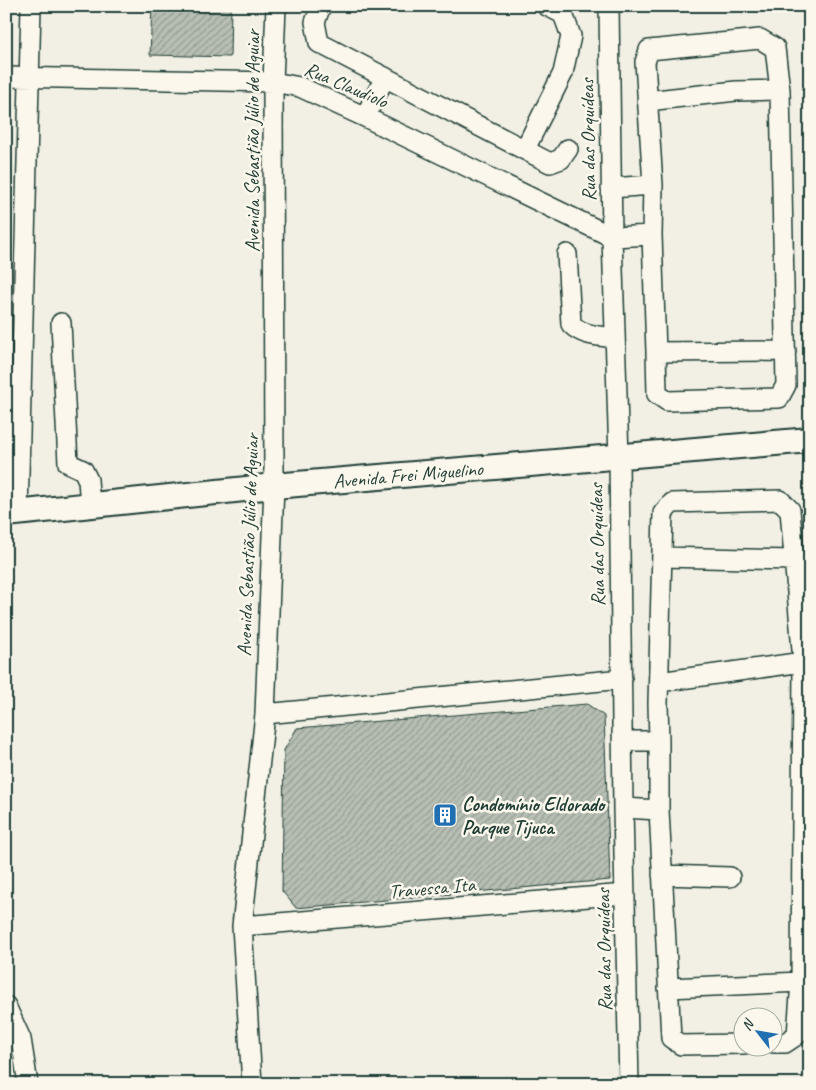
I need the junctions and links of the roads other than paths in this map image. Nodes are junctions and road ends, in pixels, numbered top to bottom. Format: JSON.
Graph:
{"nodes":[{"id":1,"x":31,"y":6,"type":"edge"},
{"id":2,"x":276,"y":6,"type":"edge"},
{"id":3,"x":321,"y":6,"type":"edge"},
{"id":4,"x":546,"y":6,"type":"edge"},
{"id":5,"x":609,"y":6,"type":"edge"},
{"id":6,"x":6,"y":77,"type":"edge"},
{"id":7,"x":30,"y":77,"type":"junction"},
{"id":8,"x":385,"y":77,"type":"junction"},
{"id":9,"x":273,"y":82,"type":"junction"},
{"id":10,"x":780,"y":90,"type":"junction"},
{"id":11,"x":648,"y":101,"type":"junction"},
{"id":12,"x":365,"y":116,"type":"junction"},
{"id":13,"x":525,"y":149,"type":"junction"},
{"id":14,"x":568,"y":149,"type":"dead end"},
{"id":15,"x":653,"y":185,"type":"junction"},
{"id":16,"x":611,"y":188,"type":"junction"},
{"id":17,"x":652,"y":235,"type":"junction"},
{"id":18,"x":612,"y":237,"type":"junction"},
{"id":19,"x":568,"y":254,"type":"dead end"},
{"id":20,"x":61,"y":322,"type":"dead end"},
{"id":21,"x":615,"y":338,"type":"junction"},
{"id":22,"x":786,"y":351,"type":"junction"},
{"id":23,"x":656,"y":352,"type":"junction"},
{"id":24,"x":810,"y":440,"type":"edge"},
{"id":25,"x":619,"y":458,"type":"junction"},
{"id":26,"x":274,"y":486,"type":"junction"},
{"id":27,"x":90,"y":505,"type":"junction"},
{"id":28,"x":12,"y":513,"type":"edge"},
{"id":29,"x":662,"y":557,"type":"junction"},
{"id":30,"x":794,"y":560,"type":"junction"},
{"id":31,"x":803,"y":662,"type":"junction"},
{"id":32,"x":622,"y":679,"type":"junction"},
{"id":33,"x":659,"y":682,"type":"junction"},
{"id":34,"x":265,"y":714,"type":"junction"},
{"id":35,"x":623,"y":741,"type":"junction"},
{"id":36,"x":659,"y":741,"type":"junction"},
{"id":37,"x":623,"y":808,"type":"junction"},
{"id":38,"x":659,"y":810,"type":"junction"},
{"id":39,"x":662,"y":875,"type":"junction"},
{"id":40,"x":730,"y":877,"type":"dead end"},
{"id":41,"x":625,"y":894,"type":"junction"},
{"id":42,"x":242,"y":926,"type":"junction"},
{"id":43,"x":801,"y":982,"type":"junction"},
{"id":44,"x":668,"y":988,"type":"junction"},
{"id":45,"x":6,"y":1006,"type":"edge"},
{"id":46,"x":784,"y":1043,"type":"edge"},
{"id":47,"x":734,"y":1044,"type":"edge"},
{"id":48,"x":28,"y":1084,"type":"edge"},
{"id":49,"x":252,"y":1084,"type":"edge"},
{"id":50,"x":629,"y":1084,"type":"edge"}],
"edges":[{"from":1,"to":7,"type":"street"},
{"from":2,"to":9,"type":"street","name":"Avenida Sebastião Júlio de Aguiar"},
{"from":3,"to":8,"type":"street"},
{"from":4,"to":13,"type":"street"},
{"from":5,"to":16,"type":"street","name":"Rua das Orquídeas"},
{"from":6,"to":7,"type":"street","name":"Rua Claudiolo"},
{"from":7,"to":9,"type":"street","name":"Rua Claudiolo"},
{"from":7,"to":28,"type":"street"},
{"from":8,"to":12,"type":"street"},
{"from":8,"to":13,"type":"street"},
{"from":9,"to":12,"type":"street","name":"Rua Claudiolo"},
{"from":9,"to":26,"type":"street","name":"Avenida Sebastião Júlio de Aguiar"},
{"from":10,"to":11,"type":"street"},
{"from":10,"to":11,"type":"street"},
{"from":10,"to":22,"type":"street"},
{"from":11,"to":15,"type":"street"},
{"from":12,"to":18,"type":"street","name":"Rua Claudiolo"},
{"from":13,"to":14,"type":"street"},
{"from":15,"to":16,"type":"street"},
{"from":15,"to":17,"type":"street"},
{"from":16,"to":18,"type":"street","name":"Rua das Orquídeas"},
{"from":17,"to":18,"type":"street"},
{"from":17,"to":23,"type":"street"},
{"from":18,"to":21,"type":"street","name":"Rua das Orquídeas"},
{"from":19,"to":21,"type":"street"},
{"from":20,"to":27,"type":"street"},
{"from":21,"to":25,"type":"street","name":"Rua das Orquídeas"},
{"from":22,"to":23,"type":"street"},
{"from":22,"to":23,"type":"street"},
{"from":24,"to":25,"type":"main road","name":"Avenida Frei Miguelino"},
{"from":25,"to":26,"type":"main road","name":"Avenida Frei Miguelino"},
{"from":25,"to":32,"type":"street","name":"Rua das Orquídeas"},
{"from":26,"to":27,"type":"main road","name":"Avenida Frei Miguelino"},
{"from":26,"to":34,"type":"street","name":"Avenida Sebastião Júlio de Aguiar"},
{"from":27,"to":28,"type":"main road","name":"Avenida Frei Miguelino"},
{"from":29,"to":30,"type":"street"},
{"from":29,"to":30,"type":"street"},
{"from":29,"to":33,"type":"street"},
{"from":30,"to":31,"type":"street"},
{"from":31,"to":33,"type":"street"},
{"from":31,"to":43,"type":"street"},
{"from":32,"to":34,"type":"street"},
{"from":32,"to":35,"type":"street","name":"Rua das Orquídeas"},
{"from":33,"to":36,"type":"street"},
{"from":34,"to":42,"type":"street","name":"Avenida Sebastião Júlio de Aguiar"},
{"from":35,"to":36,"type":"street"},
{"from":35,"to":37,"type":"street","name":"Rua das Orquídeas"},
{"from":36,"to":38,"type":"street"},
{"from":37,"to":38,"type":"street"},
{"from":37,"to":41,"type":"street","name":"Rua das Orquídeas"},
{"from":38,"to":39,"type":"street"},
{"from":39,"to":40,"type":"street"},
{"from":39,"to":44,"type":"street"},
{"from":41,"to":42,"type":"street","name":"Travessa Ita"},
{"from":41,"to":50,"type":"street","name":"Rua das Orquídeas"},
{"from":42,"to":49,"type":"street","name":"Avenida Sebastião Júlio de Aguiar"},
{"from":43,"to":44,"type":"street"},
{"from":43,"to":46,"type":"street"},
{"from":44,"to":47,"type":"street"},
{"from":45,"to":48,"type":"street"}]}
